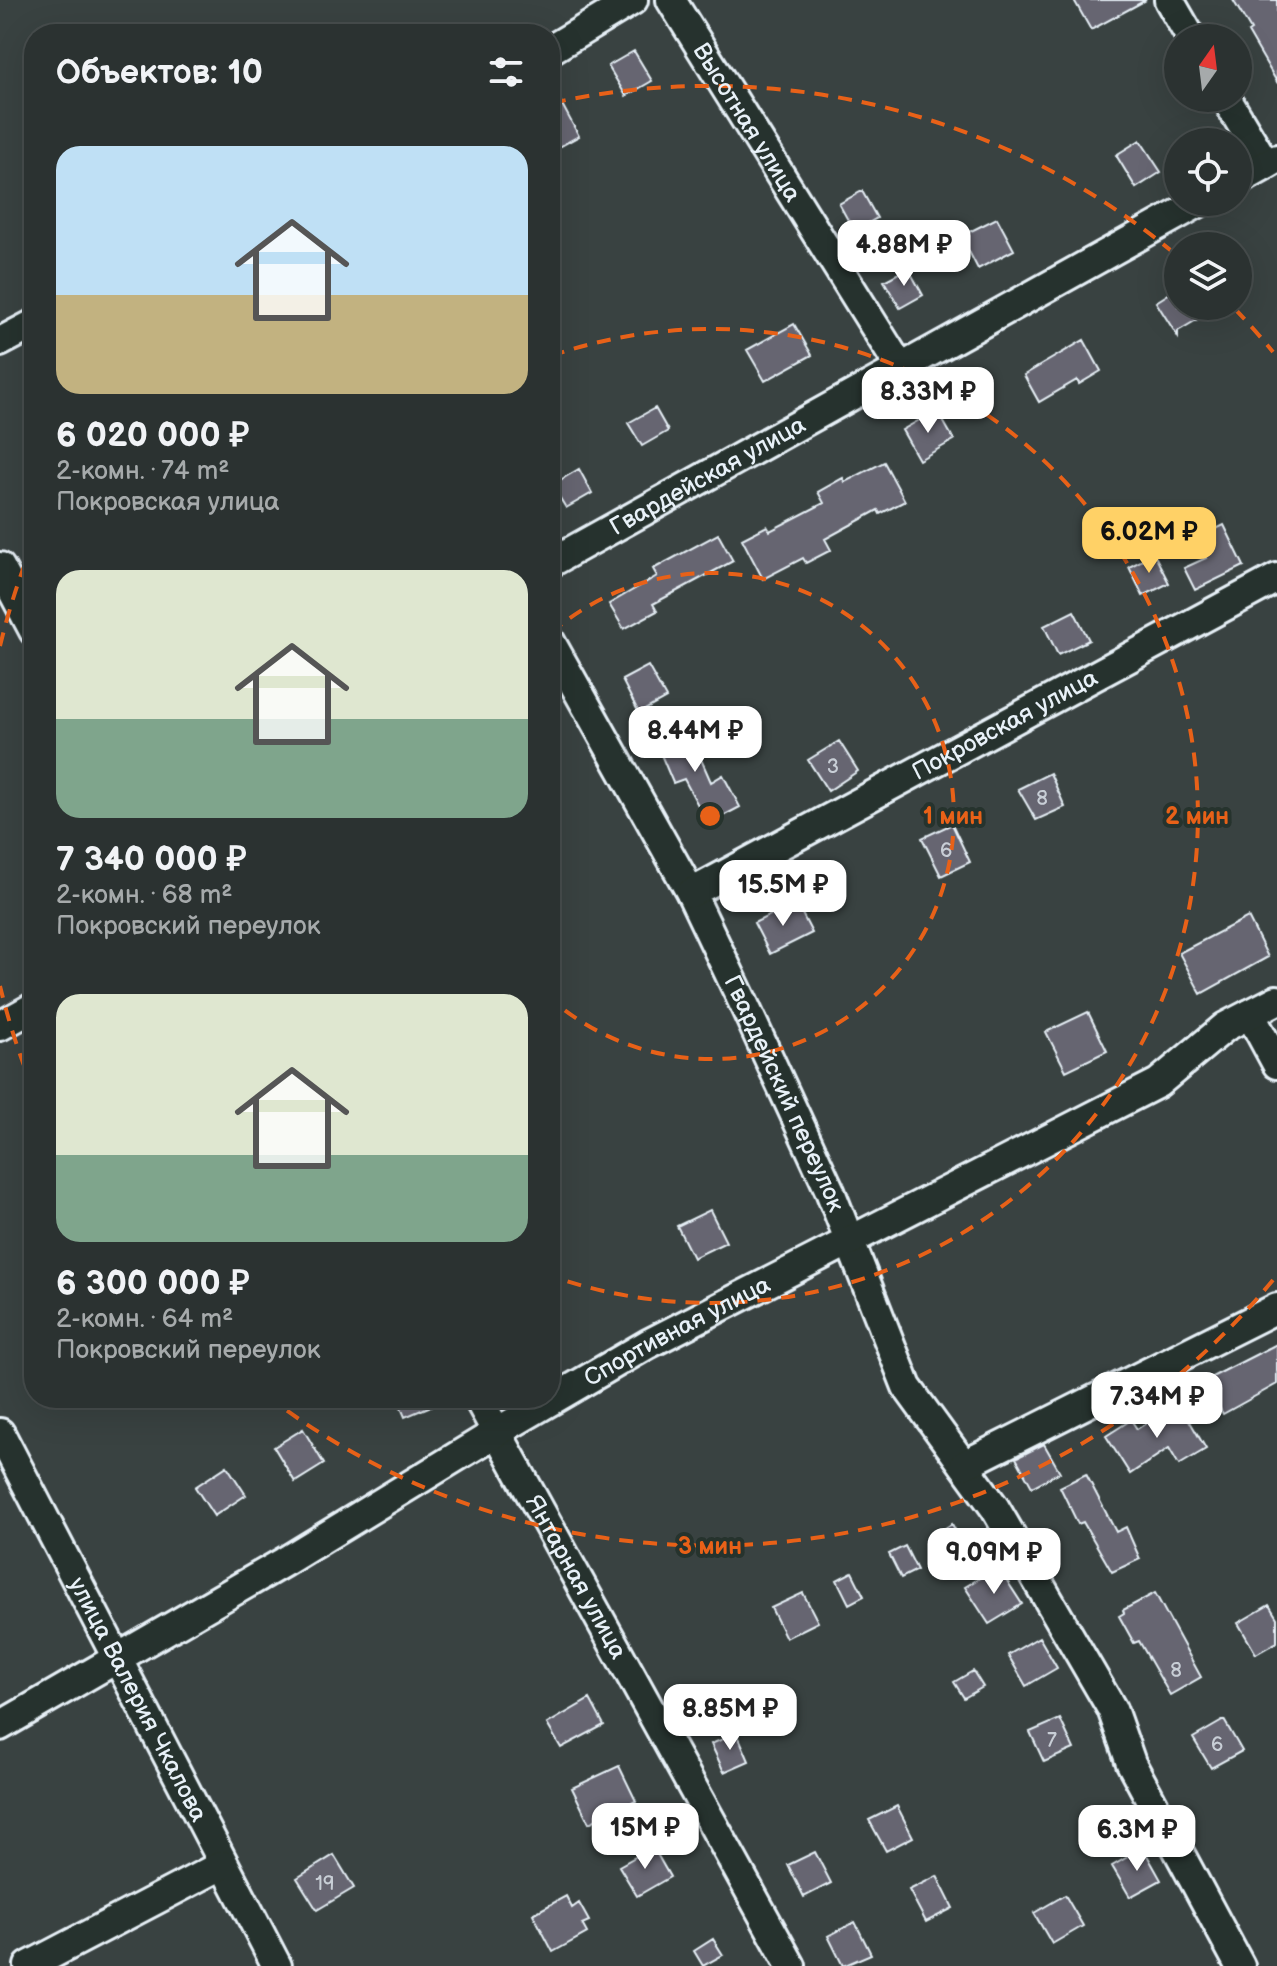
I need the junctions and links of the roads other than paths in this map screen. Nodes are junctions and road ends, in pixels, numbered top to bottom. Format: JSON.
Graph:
{"nodes":[{"id":1,"x":633,"y":0,"type":"edge"},
{"id":2,"x":671,"y":0,"type":"edge"},
{"id":3,"x":1169,"y":0,"type":"edge"},
{"id":4,"x":1183,"y":24,"type":"edge"},
{"id":5,"x":560,"y":44,"type":"edge"},
{"id":6,"x":1236,"y":112,"type":"edge"},
{"id":7,"x":1271,"y":162,"type":"edge"},
{"id":8,"x":1252,"y":173,"type":"edge"},
{"id":9,"x":1175,"y":216,"type":"edge"},
{"id":10,"x":24,"y":329,"type":"edge"},
{"id":11,"x":0,"y":342,"type":"edge"},
{"id":12,"x":900,"y":367,"type":"junction"},
{"id":13,"x":560,"y":557,"type":"edge"},
{"id":14,"x":0,"y":567,"type":"edge"},
{"id":15,"x":1277,"y":578,"type":"edge"},
{"id":16,"x":24,"y":612,"type":"edge"},
{"id":17,"x":561,"y":688,"type":"edge"},
{"id":18,"x":691,"y":893,"type":"junction"},
{"id":19,"x":1277,"y":1000,"type":"edge"},
{"id":20,"x":24,"y":1013,"type":"edge"},
{"id":21,"x":1250,"y":1014,"type":"junction"},
{"id":22,"x":0,"y":1026,"type":"edge"},
{"id":23,"x":1277,"y":1064,"type":"edge"},
{"id":24,"x":850,"y":1241,"type":"junction"},
{"id":25,"x":1277,"y":1308,"type":"edge"},
{"id":26,"x":560,"y":1395,"type":"edge"},
{"id":27,"x":484,"y":1408,"type":"edge"},
{"id":28,"x":538,"y":1408,"type":"edge"},
{"id":29,"x":497,"y":1432,"type":"junction"},
{"id":30,"x":0,"y":1433,"type":"edge"},
{"id":31,"x":964,"y":1465,"type":"junction"},
{"id":32,"x":117,"y":1659,"type":"junction"},
{"id":33,"x":0,"y":1726,"type":"edge"},
{"id":34,"x":222,"y":1865,"type":"junction"},
{"id":35,"x":29,"y":1966,"type":"edge"},
{"id":36,"x":277,"y":1966,"type":"edge"},
{"id":37,"x":791,"y":1966,"type":"edge"},
{"id":38,"x":1240,"y":1966,"type":"edge"}],
"edges":[{"from":1,"to":5,"type":"street"},
{"from":2,"to":12,"type":"street","name":"Высотная улица"},
{"from":3,"to":4,"type":"street"},
{"from":6,"to":7,"type":"street"},
{"from":7,"to":8,"type":"street"},
{"from":9,"to":12,"type":"street","name":"Гвардейская улица"},
{"from":10,"to":11,"type":"street"},
{"from":12,"to":13,"type":"street","name":"Гвардейская улица"},
{"from":14,"to":16,"type":"street"},
{"from":15,"to":18,"type":"street","name":"Покровская улица"},
{"from":17,"to":18,"type":"street","name":"Гвардейский переулок"},
{"from":18,"to":24,"type":"street","name":"Гвардейский переулок"},
{"from":19,"to":21,"type":"street","name":"Спортивная улица"},
{"from":20,"to":22,"type":"street"},
{"from":21,"to":23,"type":"street"},
{"from":21,"to":24,"type":"street","name":"Спортивная улица"},
{"from":24,"to":26,"type":"street","name":"Спортивная улица"},
{"from":24,"to":31,"type":"street","name":"Гвардейский переулок"},
{"from":25,"to":31,"type":"street"},
{"from":27,"to":29,"type":"street","name":"Янтарная улица"},
{"from":28,"to":29,"type":"street","name":"Спортивная улица"},
{"from":29,"to":32,"type":"street","name":"Спортивная улица"},
{"from":29,"to":37,"type":"street","name":"Янтарная улица"},
{"from":30,"to":32,"type":"street","name":"улица Валерия Чкалова"},
{"from":31,"to":38,"type":"street","name":"Гвардейский переулок"},
{"from":32,"to":33,"type":"street","name":"Спортивная улица"},
{"from":32,"to":34,"type":"street","name":"улица Валерия Чкалова"},
{"from":34,"to":35,"type":"street"},
{"from":34,"to":36,"type":"street","name":"улица Валерия Чкалова"}]}
